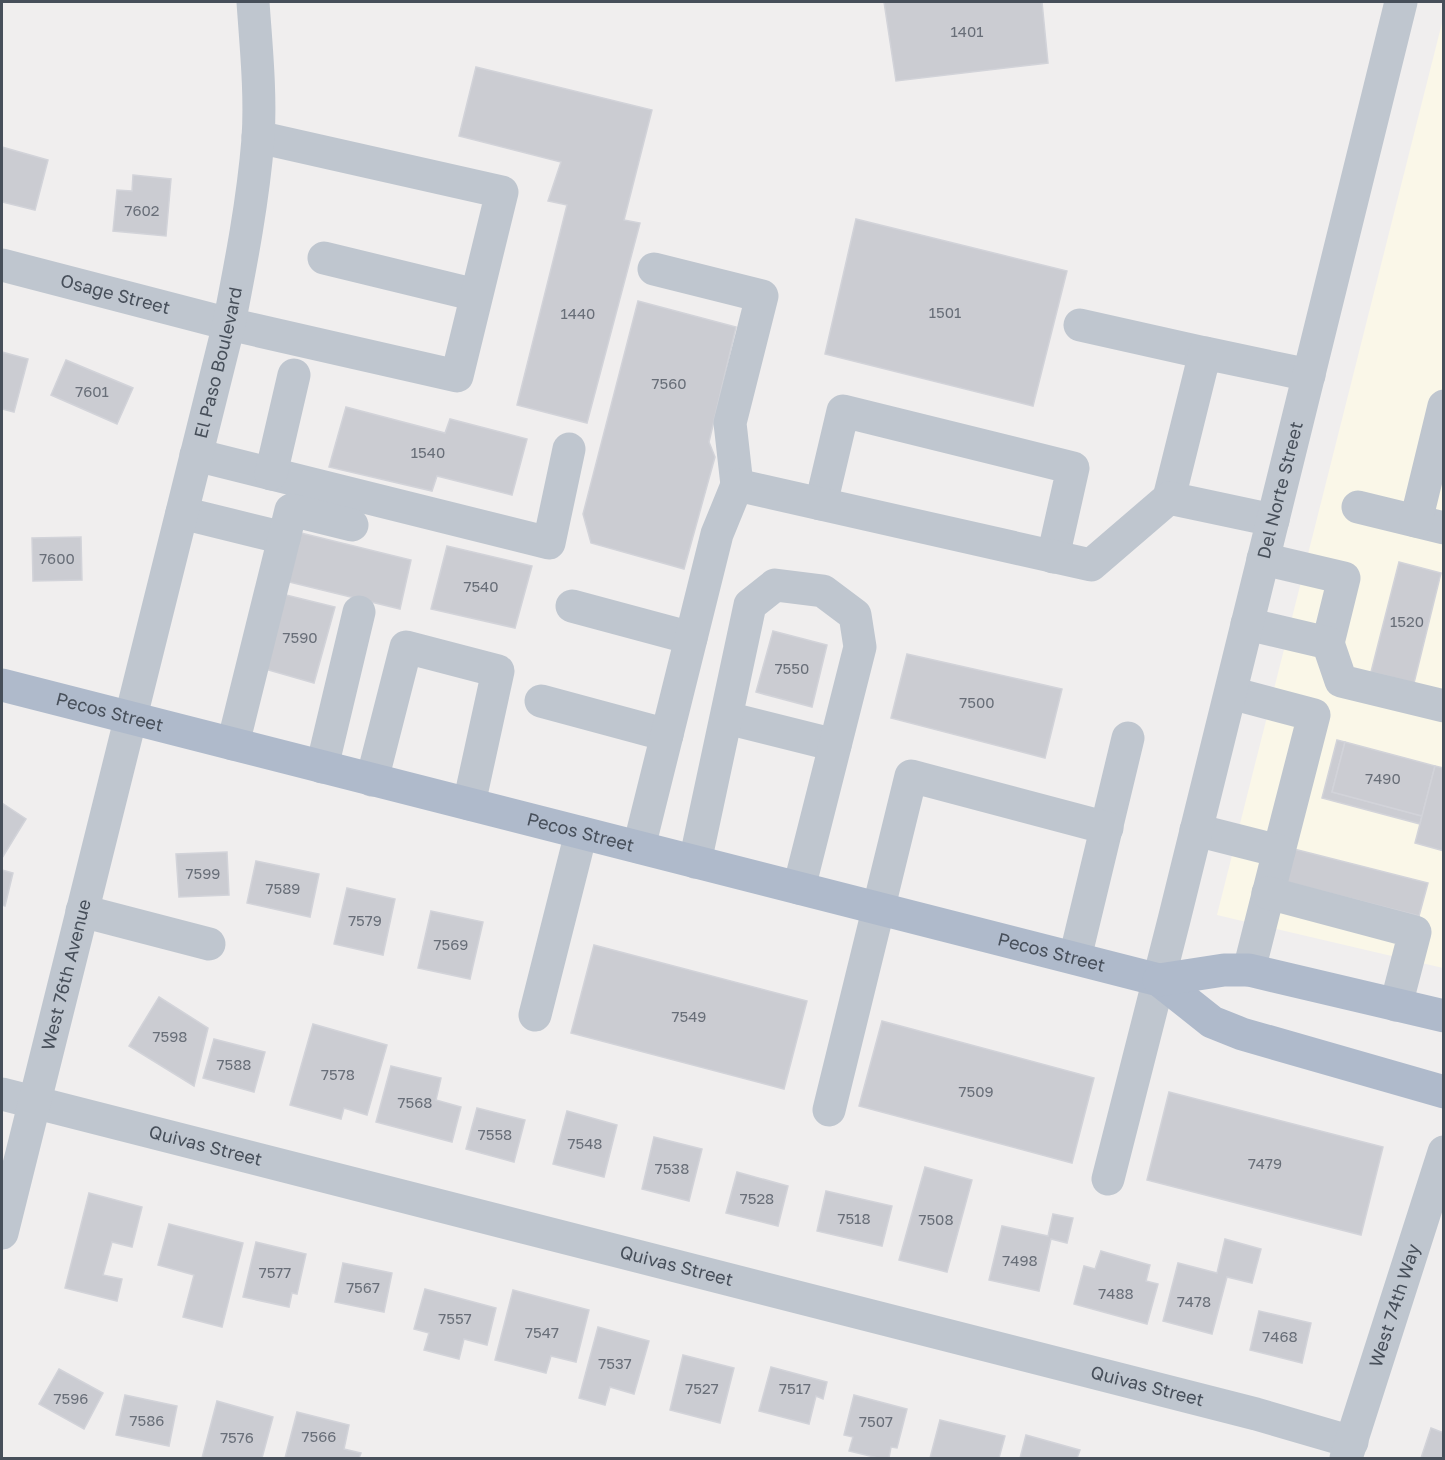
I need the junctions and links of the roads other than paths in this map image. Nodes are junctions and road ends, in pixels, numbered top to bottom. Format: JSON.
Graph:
{"nodes":[{"id":1,"x":253,"y":2,"type":"edge"},
{"id":2,"x":1401,"y":2,"type":"edge"},
{"id":3,"x":258,"y":137,"type":"junction"},
{"id":4,"x":324,"y":258,"type":"dead end"},
{"id":5,"x":2,"y":265,"type":"edge"},
{"id":6,"x":654,"y":269,"type":"dead end"},
{"id":7,"x":476,"y":295,"type":"junction"},
{"id":8,"x":229,"y":324,"type":"junction"},
{"id":9,"x":1080,"y":325,"type":"dead end"},
{"id":10,"x":1205,"y":352,"type":"junction"},
{"id":11,"x":294,"y":375,"type":"dead end"},
{"id":12,"x":1309,"y":375,"type":"junction"},
{"id":13,"x":1443,"y":406,"type":"edge"},
{"id":14,"x":569,"y":449,"type":"dead end"},
{"id":15,"x":196,"y":455,"type":"junction"},
{"id":16,"x":1438,"y":458,"type":"edge"},
{"id":17,"x":271,"y":474,"type":"junction"},
{"id":18,"x":737,"y":485,"type":"junction"},
{"id":19,"x":1169,"y":498,"type":"junction"},
{"id":20,"x":821,"y":504,"type":"junction"},
{"id":21,"x":1358,"y":507,"type":"dead end"},
{"id":22,"x":182,"y":513,"type":"junction"},
{"id":23,"x":1273,"y":520,"type":"junction"},
{"id":24,"x":352,"y":525,"type":"dead end"},
{"id":25,"x":1430,"y":525,"type":"edge"},
{"id":26,"x":284,"y":538,"type":"junction"},
{"id":27,"x":1053,"y":557,"type":"junction"},
{"id":28,"x":1263,"y":559,"type":"junction"},
{"id":29,"x":572,"y":606,"type":"dead end"},
{"id":30,"x":359,"y":612,"type":"dead end"},
{"id":31,"x":1247,"y":624,"type":"junction"},
{"id":32,"x":691,"y":638,"type":"junction"},
{"id":33,"x":1328,"y":643,"type":"junction"},
{"id":34,"x":2,"y":685,"type":"edge"},
{"id":35,"x":1230,"y":693,"type":"junction"},
{"id":36,"x":542,"y":701,"type":"dead end"},
{"id":37,"x":1443,"y":706,"type":"edge"},
{"id":38,"x":130,"y":718,"type":"junction"},
{"id":39,"x":727,"y":718,"type":"junction"},
{"id":40,"x":667,"y":735,"type":"junction"},
{"id":41,"x":1128,"y":738,"type":"dead end"},
{"id":42,"x":233,"y":744,"type":"junction"},
{"id":43,"x":835,"y":745,"type":"junction"},
{"id":44,"x":322,"y":767,"type":"junction"},
{"id":45,"x":372,"y":780,"type":"junction"},
{"id":46,"x":469,"y":804,"type":"junction"},
{"id":47,"x":1107,"y":828,"type":"junction"},
{"id":48,"x":1196,"y":830,"type":"junction"},
{"id":49,"x":581,"y":833,"type":"junction"},
{"id":50,"x":639,"y":847,"type":"junction"},
{"id":51,"x":1279,"y":851,"type":"junction"},
{"id":52,"x":695,"y":862,"type":"junction"},
{"id":53,"x":799,"y":888,"type":"junction"},
{"id":54,"x":1268,"y":893,"type":"junction"},
{"id":55,"x":879,"y":908,"type":"junction"},
{"id":56,"x":82,"y":911,"type":"junction"},
{"id":57,"x":209,"y":944,"type":"dead end"},
{"id":58,"x":1075,"y":958,"type":"junction"},
{"id":59,"x":1248,"y":970,"type":"junction"},
{"id":60,"x":1159,"y":980,"type":"junction"},
{"id":61,"x":1396,"y":1005,"type":"junction"},
{"id":62,"x":1442,"y":1014,"type":"edge"},
{"id":63,"x":535,"y":1015,"type":"dead end"},
{"id":64,"x":1443,"y":1092,"type":"edge"},
{"id":65,"x":2,"y":1094,"type":"edge"},
{"id":66,"x":34,"y":1102,"type":"junction"},
{"id":67,"x":829,"y":1110,"type":"dead end"},
{"id":68,"x":1443,"y":1152,"type":"edge"},
{"id":69,"x":1107,"y":1179,"type":"dead end"},
{"id":70,"x":2,"y":1233,"type":"edge"},
{"id":71,"x":1349,"y":1450,"type":"edge"}],
"edges":[{"from":1,"to":3,"type":"street","name":"El Paso Boulevard"},
{"from":2,"to":12,"type":"street","name":"Del Norte Street"},
{"from":3,"to":7,"type":"street"},
{"from":3,"to":8,"type":"street","name":"El Paso Boulevard"},
{"from":4,"to":7,"type":"street"},
{"from":5,"to":8,"type":"street","name":"Osage Street"},
{"from":6,"to":18,"type":"street"},
{"from":7,"to":8,"type":"street","name":"Osage Street"},
{"from":8,"to":15,"type":"street","name":"El Paso Boulevard"},
{"from":9,"to":10,"type":"street"},
{"from":10,"to":12,"type":"street"},
{"from":10,"to":19,"type":"street"},
{"from":11,"to":17,"type":"street"},
{"from":12,"to":23,"type":"street","name":"Del Norte Street"},
{"from":13,"to":16,"type":"street"},
{"from":14,"to":17,"type":"street"},
{"from":15,"to":17,"type":"street"},
{"from":15,"to":22,"type":"street","name":"El Paso Boulevard"},
{"from":16,"to":25,"type":"street"},
{"from":18,"to":20,"type":"street"},
{"from":18,"to":32,"type":"street"},
{"from":19,"to":23,"type":"street"},
{"from":19,"to":27,"type":"street"},
{"from":20,"to":27,"type":"street"},
{"from":20,"to":27,"type":"street"},
{"from":21,"to":25,"type":"street"},
{"from":22,"to":26,"type":"street"},
{"from":22,"to":38,"type":"street","name":"El Paso Boulevard"},
{"from":23,"to":28,"type":"street","name":"Del Norte Street"},
{"from":24,"to":26,"type":"street"},
{"from":26,"to":42,"type":"street"},
{"from":28,"to":31,"type":"street","name":"Del Norte Street"},
{"from":28,"to":33,"type":"street"},
{"from":29,"to":32,"type":"street"},
{"from":30,"to":44,"type":"street"},
{"from":31,"to":33,"type":"street"},
{"from":31,"to":35,"type":"street","name":"Del Norte Street"},
{"from":32,"to":40,"type":"street"},
{"from":33,"to":37,"type":"street"},
{"from":34,"to":38,"type":"main road","name":"Pecos Street"},
{"from":35,"to":48,"type":"street","name":"Del Norte Street"},
{"from":35,"to":51,"type":"street"},
{"from":36,"to":40,"type":"street"},
{"from":38,"to":42,"type":"main road","name":"Pecos Street"},
{"from":38,"to":56,"type":"street","name":"West 76th Avenue"},
{"from":39,"to":43,"type":"street"},
{"from":39,"to":43,"type":"street"},
{"from":39,"to":52,"type":"street"},
{"from":40,"to":50,"type":"street"},
{"from":41,"to":47,"type":"street"},
{"from":42,"to":44,"type":"main road","name":"Pecos Street"},
{"from":43,"to":53,"type":"street"},
{"from":44,"to":45,"type":"main road","name":"Pecos Street"},
{"from":45,"to":46,"type":"main road","name":"Pecos Street"},
{"from":45,"to":46,"type":"street"},
{"from":46,"to":49,"type":"main road","name":"Pecos Street"},
{"from":47,"to":55,"type":"street"},
{"from":47,"to":58,"type":"street"},
{"from":48,"to":51,"type":"street"},
{"from":48,"to":60,"type":"street","name":"Del Norte Street"},
{"from":49,"to":50,"type":"main road","name":"Pecos Street"},
{"from":49,"to":63,"type":"street"},
{"from":50,"to":52,"type":"main road","name":"Pecos Street"},
{"from":51,"to":54,"type":"street"},
{"from":52,"to":53,"type":"main road","name":"Pecos Street"},
{"from":53,"to":55,"type":"main road","name":"Pecos Street"},
{"from":54,"to":59,"type":"street"},
{"from":54,"to":61,"type":"street"},
{"from":55,"to":58,"type":"main road","name":"Pecos Street"},
{"from":55,"to":67,"type":"street"},
{"from":56,"to":57,"type":"street"},
{"from":56,"to":66,"type":"street","name":"West 76th Avenue"},
{"from":58,"to":60,"type":"main road","name":"Pecos Street"},
{"from":59,"to":60,"type":"main road","name":"Pecos Street"},
{"from":59,"to":61,"type":"main road","name":"Pecos Street"},
{"from":60,"to":64,"type":"main road","name":"Pecos Street"},
{"from":60,"to":69,"type":"street","name":"Del Norte Street"},
{"from":61,"to":62,"type":"main road","name":"Pecos Street"},
{"from":65,"to":66,"type":"street","name":"Quivas Street"},
{"from":66,"to":70,"type":"street","name":"West 76th Avenue"},
{"from":66,"to":71,"type":"street","name":"Quivas Street"},
{"from":68,"to":71,"type":"street","name":"West 74th Way"}]}
